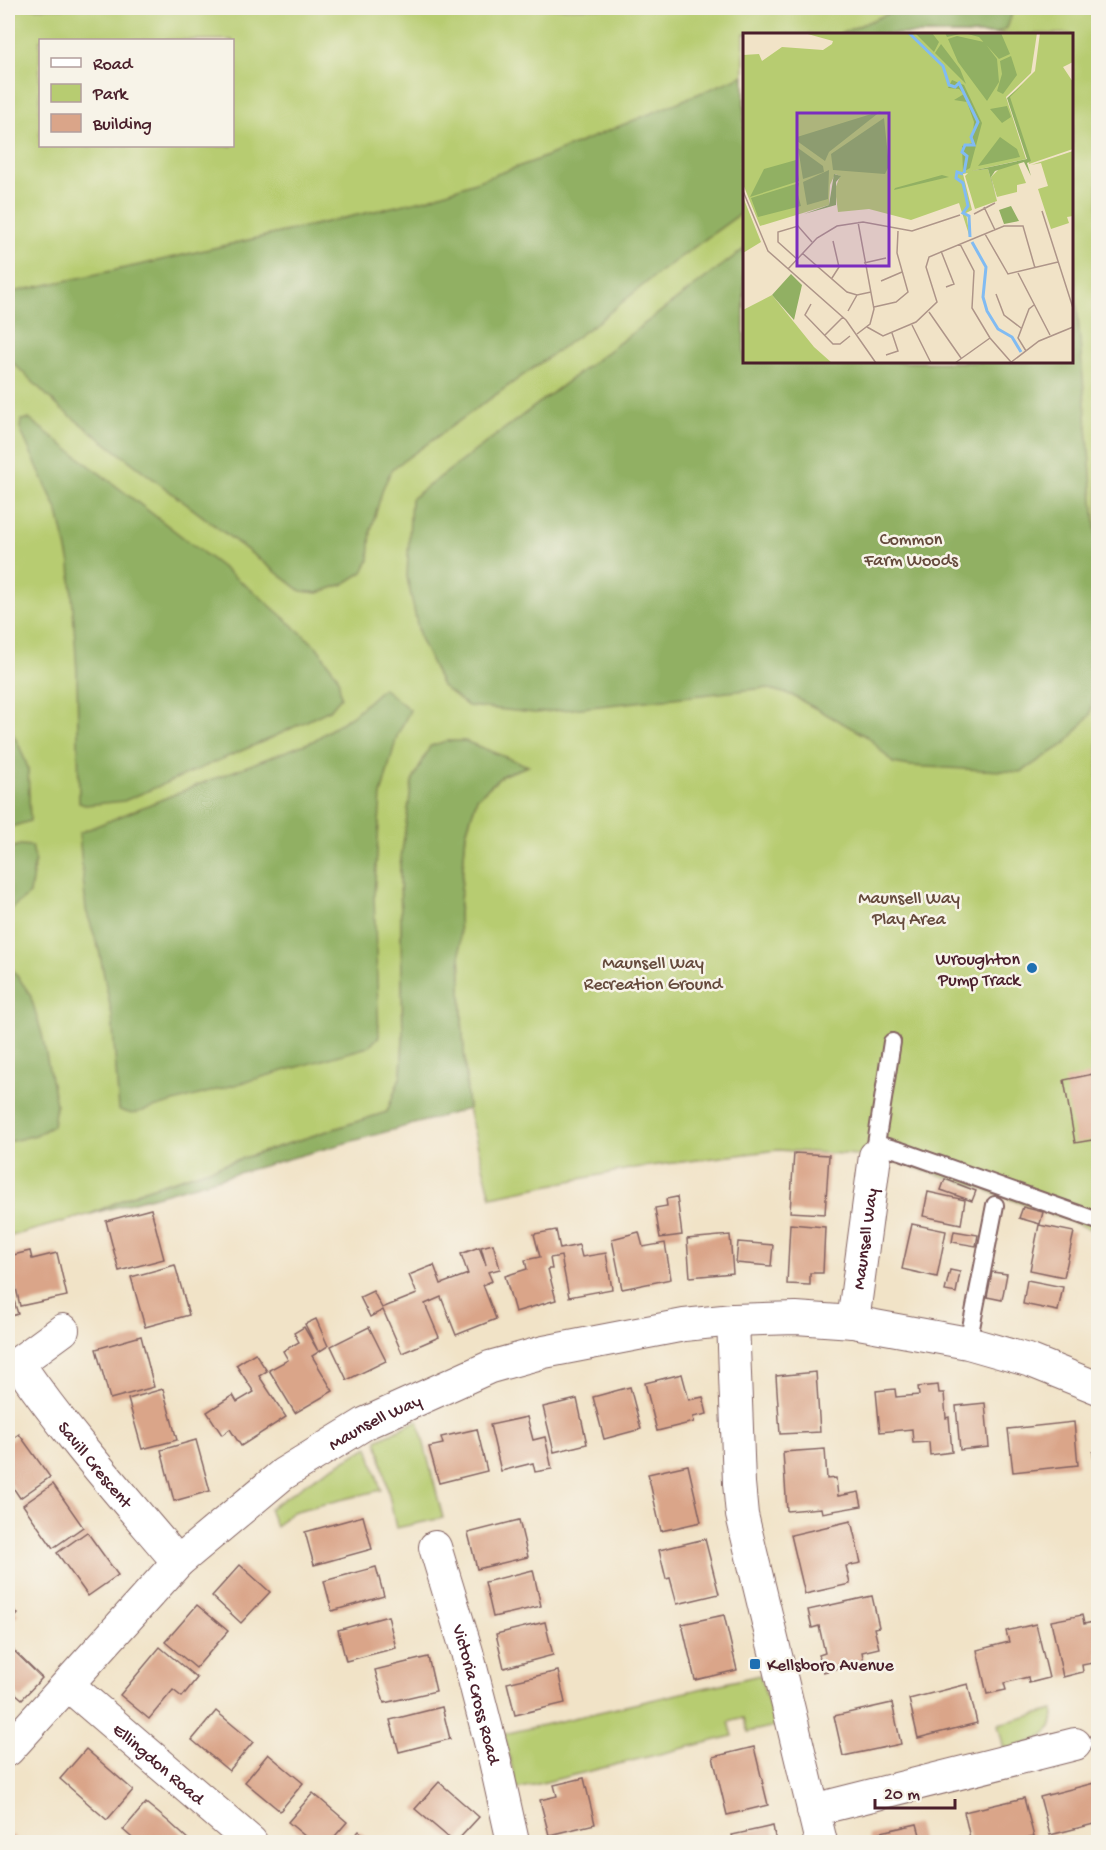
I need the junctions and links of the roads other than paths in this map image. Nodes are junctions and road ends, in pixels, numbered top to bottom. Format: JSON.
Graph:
{"nodes":[{"id":1,"x":892,"y":1042,"type":"dead end"},
{"id":2,"x":875,"y":1150,"type":"junction"},
{"id":3,"x":995,"y":1205,"type":"dead end"},
{"id":4,"x":1098,"y":1221,"type":"edge"},
{"id":5,"x":733,"y":1320,"type":"junction"},
{"id":6,"x":853,"y":1322,"type":"junction"},
{"id":7,"x":63,"y":1330,"type":"dead end"},
{"id":8,"x":968,"y":1343,"type":"junction"},
{"id":9,"x":13,"y":1365,"type":"edge"},
{"id":10,"x":1098,"y":1388,"type":"edge"},
{"id":11,"x":435,"y":1547,"type":"dead end"},
{"id":12,"x":178,"y":1562,"type":"junction"},
{"id":13,"x":68,"y":1685,"type":"junction"},
{"id":14,"x":1075,"y":1744,"type":"dead end"},
{"id":15,"x":8,"y":1750,"type":"edge"},
{"id":16,"x":813,"y":1810,"type":"junction"},
{"id":17,"x":250,"y":1842,"type":"edge"},
{"id":18,"x":513,"y":1842,"type":"edge"},
{"id":19,"x":821,"y":1842,"type":"edge"}],
"edges":[{"from":1,"to":2,"type":"lane"},
{"from":2,"to":4,"type":"lane"},
{"from":2,"to":6,"type":"street","name":"Maunsell Way"},
{"from":3,"to":8,"type":"lane"},
{"from":5,"to":6,"type":"street","name":"Maunsell Way"},
{"from":5,"to":12,"type":"street","name":"Maunsell Way"},
{"from":5,"to":16,"type":"street"},
{"from":6,"to":8,"type":"street","name":"Maunsell Way"},
{"from":7,"to":9,"type":"street","name":"Savill Crescent"},
{"from":8,"to":10,"type":"street","name":"Maunsell Way"},
{"from":9,"to":12,"type":"street","name":"Savill Crescent"},
{"from":11,"to":18,"type":"street","name":"Victoria Cross Road"},
{"from":12,"to":13,"type":"street","name":"Maunsell Way"},
{"from":13,"to":15,"type":"street","name":"Maunsell Way"},
{"from":13,"to":17,"type":"street","name":"Ellingdon Road"},
{"from":14,"to":16,"type":"street"},
{"from":16,"to":19,"type":"street"}]}
